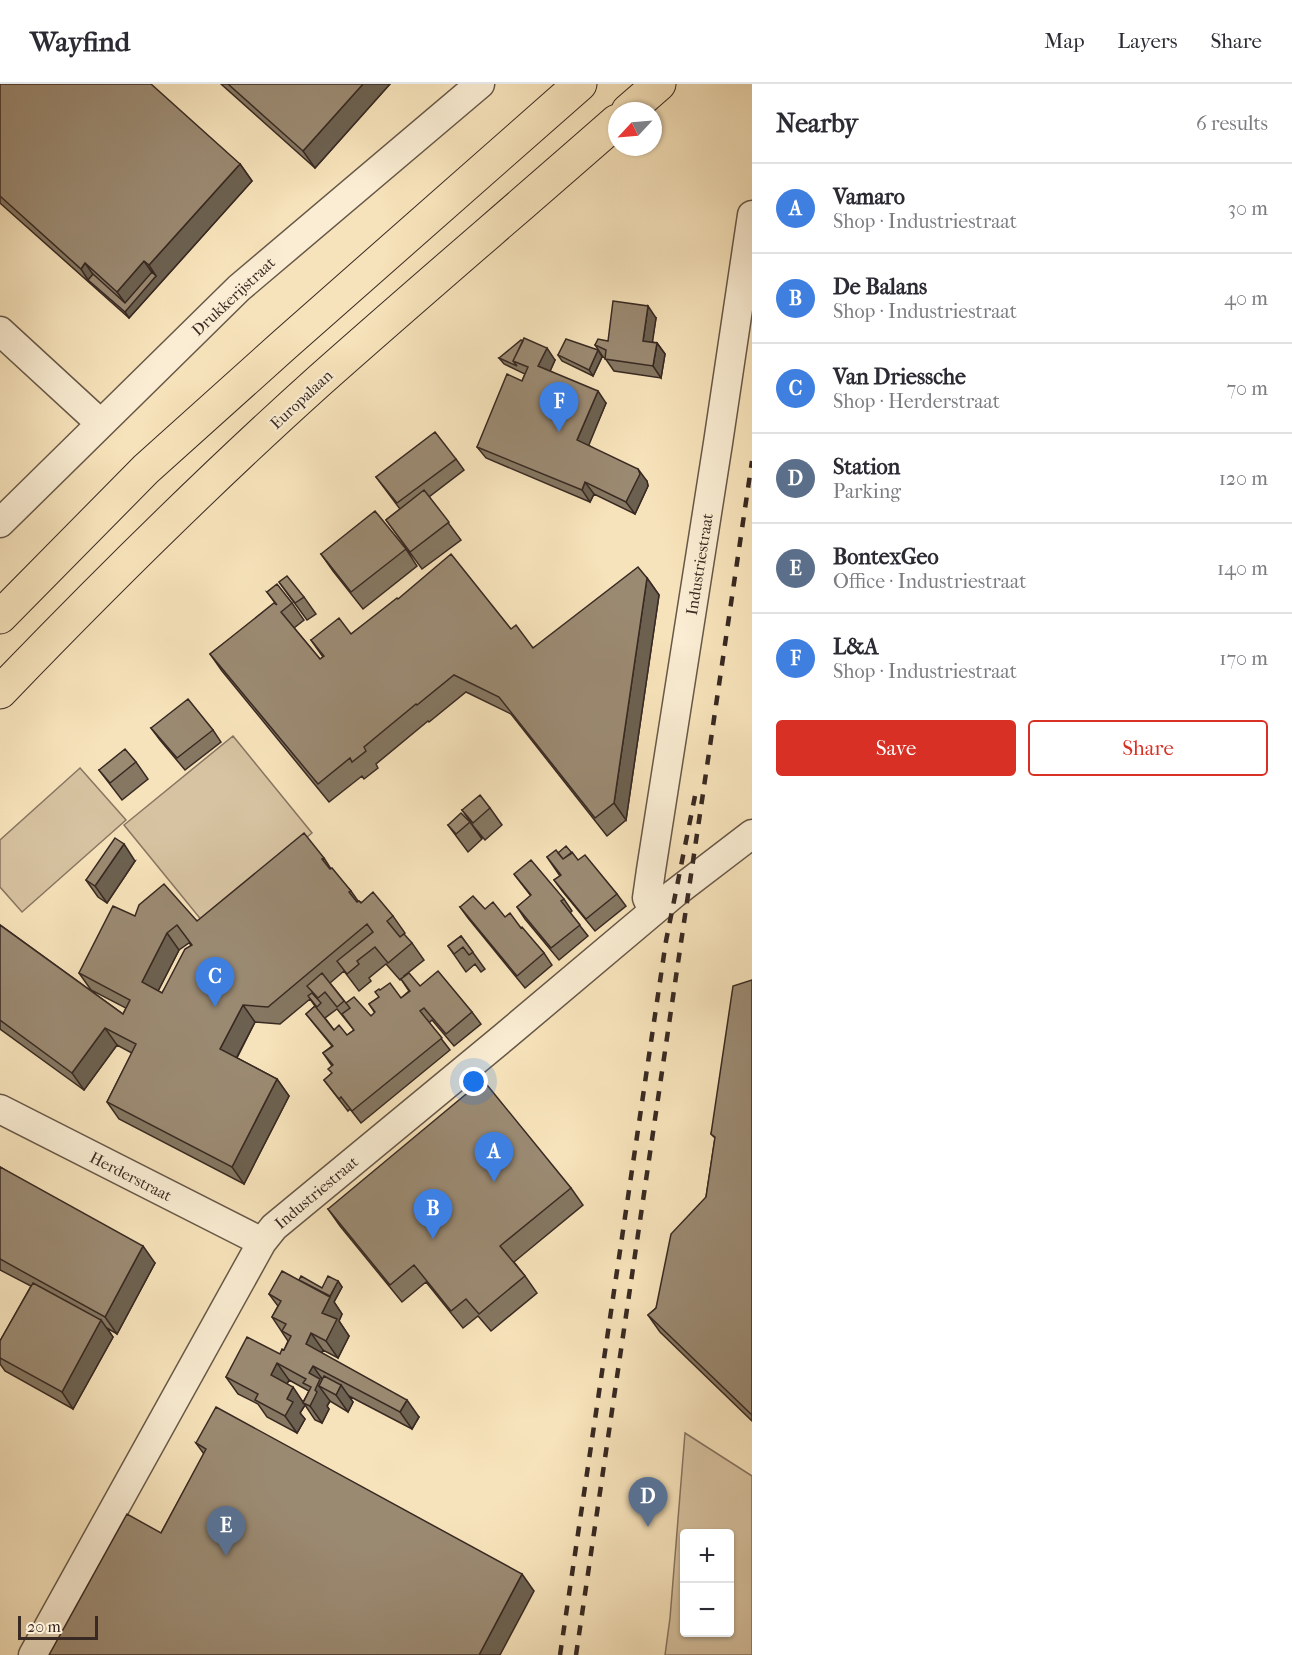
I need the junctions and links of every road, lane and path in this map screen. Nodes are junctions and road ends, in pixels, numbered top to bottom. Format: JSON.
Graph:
{"nodes":[{"id":1,"x":480,"y":84,"type":"edge"},
{"id":2,"x":580,"y":84,"type":"edge"},
{"id":3,"x":659,"y":84,"type":"edge"},
{"id":4,"x":638,"y":102,"type":"edge"},
{"id":5,"x":608,"y":129,"type":"edge"},
{"id":6,"x":752,"y":215,"type":"edge"},
{"id":7,"x":0,"y":331,"type":"edge"},
{"id":8,"x":100,"y":423,"type":"junction"},
{"id":9,"x":0,"y":523,"type":"edge"},
{"id":10,"x":0,"y":617,"type":"edge"},
{"id":11,"x":0,"y":692,"type":"edge"},
{"id":12,"x":752,"y":834,"type":"edge"},
{"id":13,"x":653,"y":911,"type":"junction"},
{"id":14,"x":0,"y":1109,"type":"edge"},
{"id":15,"x":262,"y":1242,"type":"junction"},
{"id":16,"x":33,"y":1655,"type":"edge"}],
"edges":[{"from":1,"to":8,"type":"street","name":"Drukkerijstraat"},
{"from":2,"to":10,"type":"highway"},
{"from":3,"to":4,"type":"highway"},
{"from":5,"to":11,"type":"highway","name":"Europalaan"},
{"from":6,"to":13,"type":"street","name":"Industriestraat"},
{"from":7,"to":8,"type":"street"},
{"from":8,"to":9,"type":"street","name":"Drukkerijstraat"},
{"from":12,"to":13,"type":"street","name":"Industriestraat"},
{"from":13,"to":15,"type":"street","name":"Industriestraat"},
{"from":14,"to":15,"type":"street","name":"Herderstraat"},
{"from":15,"to":16,"type":"street","name":"Industriestraat"}]}
